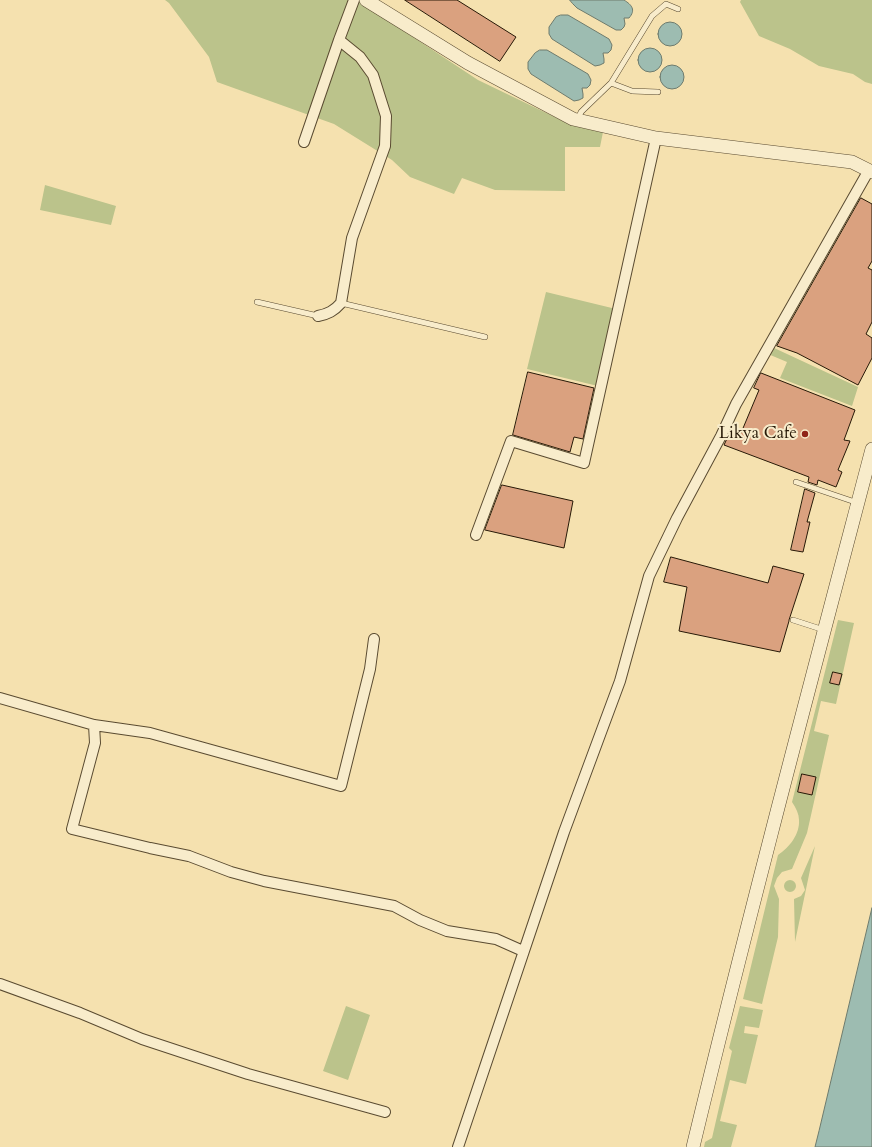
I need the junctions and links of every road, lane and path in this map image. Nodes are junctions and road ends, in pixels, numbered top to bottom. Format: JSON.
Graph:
{"nodes":[{"id":1,"x":354,"y":0,"type":"edge"},
{"id":2,"x":366,"y":0,"type":"edge"},
{"id":3,"x":678,"y":9,"type":"dead end"},
{"id":4,"x":340,"y":40,"type":"junction"},
{"id":5,"x":611,"y":83,"type":"junction"},
{"id":6,"x":658,"y":92,"type":"dead end"},
{"id":7,"x":577,"y":120,"type":"junction"},
{"id":8,"x":656,"y":138,"type":"junction"},
{"id":9,"x":304,"y":142,"type":"dead end"},
{"id":10,"x":871,"y":171,"type":"edge"},
{"id":11,"x":257,"y":302,"type":"dead end"},
{"id":12,"x":341,"y":303,"type":"junction"},
{"id":13,"x":318,"y":316,"type":"joint"},
{"id":14,"x":486,"y":336,"type":"dead end"},
{"id":15,"x":872,"y":449,"type":"edge"},
{"id":16,"x":796,"y":482,"type":"dead end"},
{"id":17,"x":858,"y":503,"type":"junction"},
{"id":18,"x":476,"y":535,"type":"dead end"},
{"id":19,"x":793,"y":620,"type":"dead end"},
{"id":20,"x":824,"y":630,"type":"junction"},
{"id":21,"x":374,"y":639,"type":"dead end"},
{"id":22,"x":0,"y":698,"type":"edge"},
{"id":23,"x":94,"y":725,"type":"junction"},
{"id":24,"x":523,"y":951,"type":"junction"},
{"id":25,"x":0,"y":984,"type":"edge"},
{"id":26,"x":385,"y":1112,"type":"dead end"},
{"id":27,"x":458,"y":1147,"type":"edge"},
{"id":28,"x":693,"y":1147,"type":"edge"}],
"edges":[{"from":1,"to":4,"type":"street"},
{"from":2,"to":7,"type":"street"},
{"from":3,"to":5,"type":"lane"},
{"from":4,"to":9,"type":"street"},
{"from":4,"to":12,"type":"street"},
{"from":5,"to":6,"type":"lane"},
{"from":5,"to":7,"type":"lane"},
{"from":7,"to":8,"type":"street"},
{"from":8,"to":10,"type":"street"},
{"from":8,"to":18,"type":"street"},
{"from":10,"to":24,"type":"street"},
{"from":11,"to":13,"type":"lane"},
{"from":12,"to":13,"type":"street"},
{"from":12,"to":14,"type":"lane"},
{"from":15,"to":17,"type":"street"},
{"from":16,"to":17,"type":"lane"},
{"from":17,"to":20,"type":"street"},
{"from":19,"to":20,"type":"lane"},
{"from":20,"to":28,"type":"street"},
{"from":21,"to":23,"type":"street"},
{"from":22,"to":23,"type":"street"},
{"from":23,"to":24,"type":"street"},
{"from":24,"to":27,"type":"street"},
{"from":25,"to":26,"type":"street"}]}
